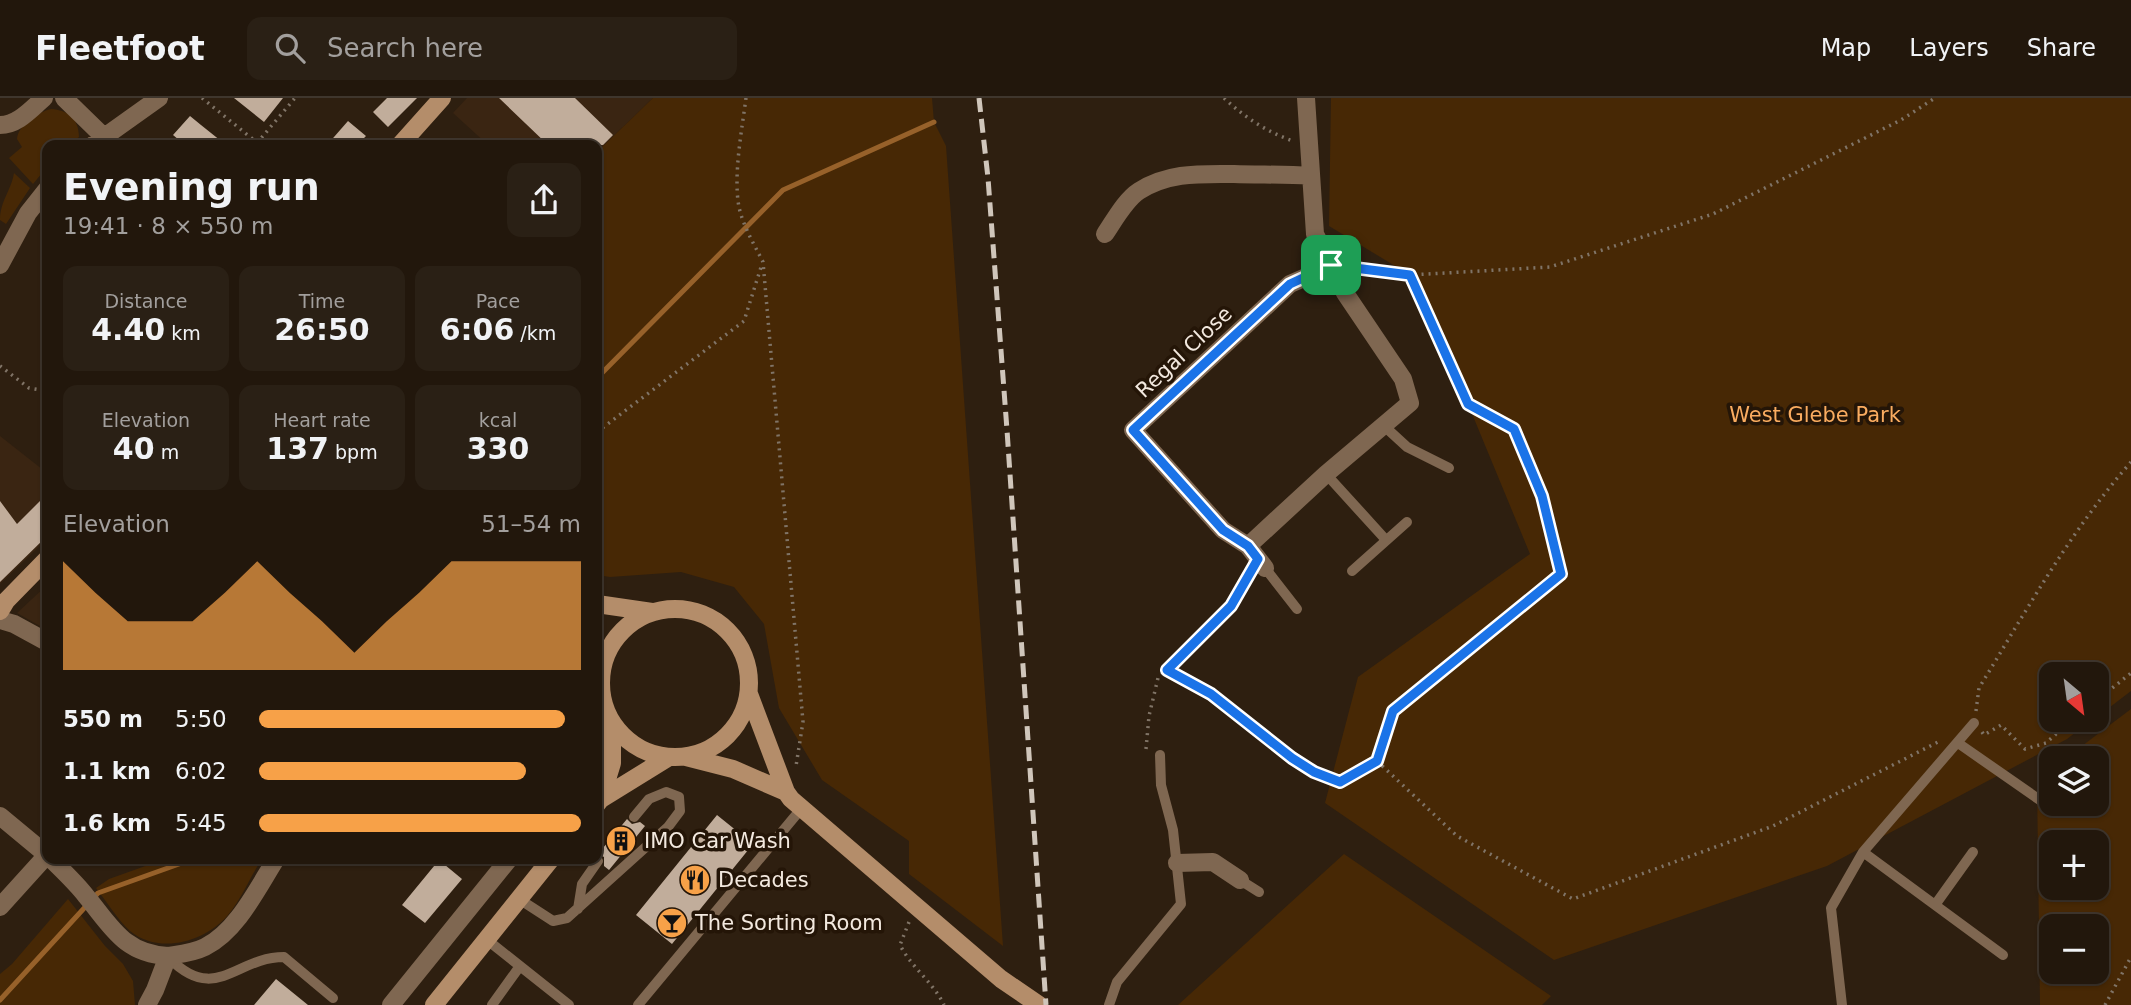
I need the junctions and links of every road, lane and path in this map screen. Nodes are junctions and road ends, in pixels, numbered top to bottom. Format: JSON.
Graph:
{"nodes":[{"id":1,"x":44,"y":98,"type":"edge"},
{"id":2,"x":64,"y":98,"type":"edge"},
{"id":3,"x":159,"y":98,"type":"edge"},
{"id":4,"x":202,"y":98,"type":"edge"},
{"id":5,"x":295,"y":98,"type":"edge"},
{"id":6,"x":442,"y":98,"type":"edge"},
{"id":7,"x":746,"y":98,"type":"edge"},
{"id":8,"x":1224,"y":98,"type":"edge"},
{"id":9,"x":1306,"y":98,"type":"edge"},
{"id":10,"x":1935,"y":98,"type":"edge"},
{"id":11,"x":0,"y":125,"type":"edge"},
{"id":12,"x":101,"y":140,"type":"edge"},
{"id":13,"x":106,"y":140,"type":"edge"},
{"id":14,"x":254,"y":140,"type":"edge"},
{"id":15,"x":262,"y":140,"type":"edge"},
{"id":16,"x":404,"y":140,"type":"edge"},
{"id":17,"x":1309,"y":144,"type":"junction"},
{"id":18,"x":1310,"y":176,"type":"junction"},
{"id":19,"x":42,"y":195,"type":"edge"},
{"id":20,"x":1105,"y":234,"type":"dead end"},
{"id":21,"x":763,"y":262,"type":"junction"},
{"id":22,"x":0,"y":265,"type":"edge"},
{"id":23,"x":1331,"y":265,"type":"junction"},
{"id":24,"x":1410,"y":275,"type":"junction"},
{"id":25,"x":0,"y":366,"type":"edge"},
{"id":26,"x":42,"y":390,"type":"edge"},
{"id":27,"x":1383,"y":425,"type":"junction"},
{"id":28,"x":602,"y":428,"type":"edge"},
{"id":29,"x":2131,"y":462,"type":"edge"},
{"id":30,"x":1449,"y":468,"type":"dead end"},
{"id":31,"x":1326,"y":474,"type":"junction"},
{"id":32,"x":1408,"y":522,"type":"dead end"},
{"id":33,"x":1386,"y":540,"type":"junction"},
{"id":34,"x":1257,"y":558,"type":"junction"},
{"id":35,"x":42,"y":564,"type":"edge"},
{"id":36,"x":1352,"y":570,"type":"dead end"},
{"id":37,"x":602,"y":605,"type":"edge"},
{"id":38,"x":1297,"y":609,"type":"dead end"},
{"id":39,"x":0,"y":611,"type":"edge"},
{"id":40,"x":652,"y":612,"type":"junction"},
{"id":41,"x":0,"y":620,"type":"edge"},
{"id":42,"x":42,"y":639,"type":"edge"},
{"id":43,"x":602,"y":667,"type":"edge"},
{"id":44,"x":1167,"y":670,"type":"junction"},
{"id":45,"x":2131,"y":673,"type":"edge"},
{"id":46,"x":2109,"y":691,"type":"edge"},
{"id":47,"x":749,"y":694,"type":"junction"},
{"id":48,"x":602,"y":696,"type":"edge"},
{"id":49,"x":612,"y":722,"type":"junction"},
{"id":50,"x":1974,"y":723,"type":"junction"},
{"id":51,"x":2058,"y":732,"type":"edge"},
{"id":52,"x":1938,"y":741,"type":"dead end"},
{"id":53,"x":1958,"y":743,"type":"junction"},
{"id":54,"x":1160,"y":755,"type":"joint"},
{"id":55,"x":677,"y":757,"type":"junction"},
{"id":56,"x":1377,"y":761,"type":"junction"},
{"id":57,"x":602,"y":788,"type":"edge"},
{"id":58,"x":602,"y":792,"type":"edge"},
{"id":59,"x":2039,"y":799,"type":"edge"},
{"id":60,"x":793,"y":800,"type":"junction"},
{"id":61,"x":0,"y":816,"type":"edge"},
{"id":62,"x":634,"y":817,"type":"dead end"},
{"id":63,"x":42,"y":851,"type":"edge"},
{"id":64,"x":1863,"y":852,"type":"junction"},
{"id":65,"x":1973,"y":852,"type":"dead end"},
{"id":66,"x":42,"y":861,"type":"edge"},
{"id":67,"x":1177,"y":863,"type":"junction"},
{"id":68,"x":56,"y":864,"type":"edge"},
{"id":69,"x":273,"y":864,"type":"edge"},
{"id":70,"x":505,"y":864,"type":"edge"},
{"id":71,"x":547,"y":864,"type":"edge"},
{"id":72,"x":596,"y":864,"type":"edge"},
{"id":73,"x":1240,"y":880,"type":"joint"},
{"id":74,"x":1259,"y":892,"type":"dead end"},
{"id":75,"x":519,"y":899,"type":"junction"},
{"id":76,"x":1936,"y":905,"type":"junction"},
{"id":77,"x":0,"y":907,"type":"edge"},
{"id":78,"x":916,"y":907,"type":"junction"},
{"id":79,"x":578,"y":909,"type":"junction"},
{"id":80,"x":486,"y":939,"type":"junction"},
{"id":81,"x":2003,"y":955,"type":"dead end"},
{"id":82,"x":168,"y":956,"type":"junction"},
{"id":83,"x":2131,"y":957,"type":"edge"},
{"id":84,"x":520,"y":965,"type":"junction"},
{"id":85,"x":242,"y":981,"type":"dead end"},
{"id":86,"x":185,"y":986,"type":"dead end"},
{"id":87,"x":333,"y":998,"type":"dead end"},
{"id":88,"x":147,"y":1005,"type":"edge"},
{"id":89,"x":391,"y":1005,"type":"edge"},
{"id":90,"x":434,"y":1005,"type":"edge"},
{"id":91,"x":492,"y":1005,"type":"edge"},
{"id":92,"x":569,"y":1005,"type":"edge"},
{"id":93,"x":638,"y":1005,"type":"edge"},
{"id":94,"x":944,"y":1005,"type":"edge"},
{"id":95,"x":1039,"y":1005,"type":"edge"},
{"id":96,"x":1109,"y":1005,"type":"edge"},
{"id":97,"x":1842,"y":1005,"type":"edge"},
{"id":98,"x":2105,"y":1005,"type":"edge"}],
"edges":[{"from":1,"to":11,"type":"street"},
{"from":2,"to":12,"type":"street"},
{"from":3,"to":13,"type":"street"},
{"from":4,"to":14,"type":"path"},
{"from":5,"to":15,"type":"path"},
{"from":6,"to":16,"type":"main road"},
{"from":7,"to":21,"type":"path"},
{"from":8,"to":17,"type":"path"},
{"from":9,"to":17,"type":"street"},
{"from":10,"to":24,"type":"path"},
{"from":17,"to":18,"type":"street"},
{"from":18,"to":20,"type":"street"},
{"from":18,"to":23,"type":"street"},
{"from":19,"to":22,"type":"street"},
{"from":21,"to":28,"type":"path"},
{"from":21,"to":60,"type":"path"},
{"from":23,"to":24,"type":"path"},
{"from":23,"to":27,"type":"street"},
{"from":23,"to":34,"type":"street","name":"Regal Close"},
{"from":24,"to":56,"type":"path"},
{"from":25,"to":26,"type":"path"},
{"from":27,"to":30,"type":"lane"},
{"from":27,"to":31,"type":"street"},
{"from":29,"to":50,"type":"path"},
{"from":31,"to":33,"type":"lane"},
{"from":31,"to":34,"type":"street"},
{"from":32,"to":33,"type":"lane"},
{"from":33,"to":36,"type":"lane"},
{"from":34,"to":38,"type":"lane"},
{"from":34,"to":44,"type":"path"},
{"from":35,"to":39,"type":"main road"},
{"from":37,"to":40,"type":"main road"},
{"from":40,"to":43,"type":"main road"},
{"from":40,"to":47,"type":"main road"},
{"from":41,"to":42,"type":"street"},
{"from":44,"to":54,"type":"path"},
{"from":44,"to":56,"type":"path"},
{"from":45,"to":46,"type":"path"},
{"from":47,"to":55,"type":"main road"},
{"from":47,"to":60,"type":"main road"},
{"from":48,"to":49,"type":"main road"},
{"from":49,"to":55,"type":"main road"},
{"from":49,"to":57,"type":"main road"},
{"from":50,"to":51,"type":"path"},
{"from":50,"to":53,"type":"lane"},
{"from":52,"to":56,"type":"path"},
{"from":53,"to":59,"type":"lane"},
{"from":53,"to":64,"type":"lane"},
{"from":54,"to":67,"type":"lane"},
{"from":55,"to":58,"type":"main road"},
{"from":55,"to":60,"type":"main road"},
{"from":60,"to":78,"type":"main road"},
{"from":60,"to":93,"type":"lane"},
{"from":61,"to":63,"type":"street"},
{"from":62,"to":79,"type":"lane"},
{"from":64,"to":76,"type":"lane"},
{"from":64,"to":97,"type":"lane"},
{"from":65,"to":76,"type":"lane"},
{"from":66,"to":77,"type":"street"},
{"from":67,"to":73,"type":"street"},
{"from":67,"to":96,"type":"lane"},
{"from":68,"to":82,"type":"street"},
{"from":69,"to":82,"type":"street"},
{"from":70,"to":89,"type":"street"},
{"from":71,"to":75,"type":"main road"},
{"from":72,"to":79,"type":"lane"},
{"from":73,"to":74,"type":"lane"},
{"from":75,"to":79,"type":"lane"},
{"from":75,"to":80,"type":"main road"},
{"from":76,"to":81,"type":"lane"},
{"from":78,"to":94,"type":"path"},
{"from":78,"to":95,"type":"main road"},
{"from":80,"to":84,"type":"lane"},
{"from":80,"to":90,"type":"main road"},
{"from":82,"to":86,"type":"lane"},
{"from":82,"to":88,"type":"street"},
{"from":83,"to":98,"type":"path"},
{"from":84,"to":91,"type":"lane"},
{"from":84,"to":92,"type":"lane"},
{"from":85,"to":87,"type":"lane"}]}
